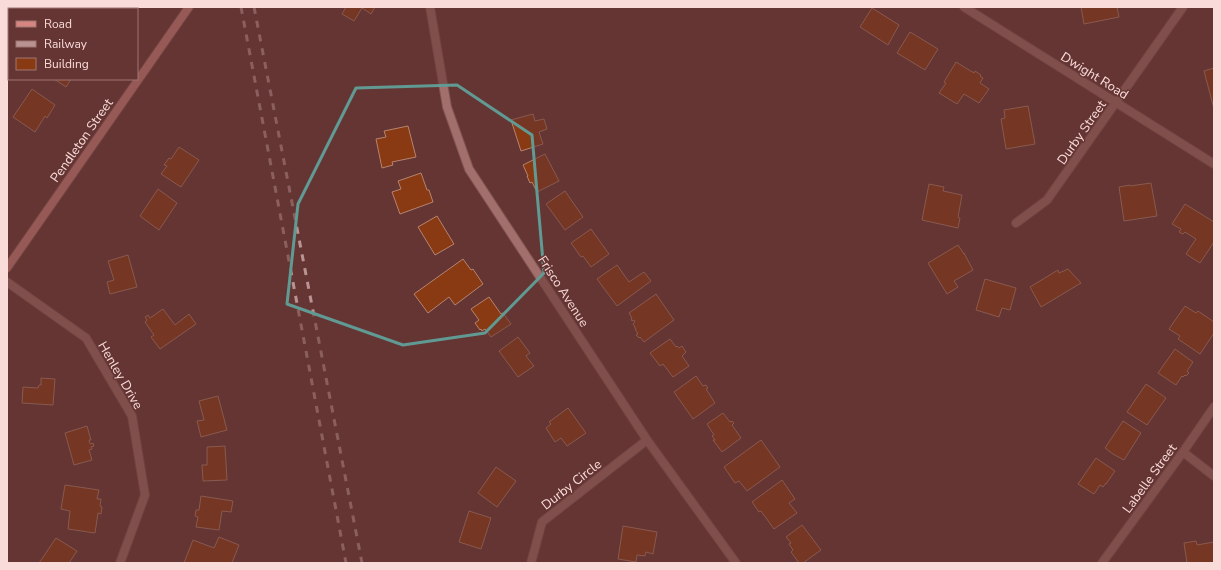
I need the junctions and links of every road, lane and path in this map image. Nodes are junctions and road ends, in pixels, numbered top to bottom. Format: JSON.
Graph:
{"nodes":[{"id":1,"x":189,"y":7,"type":"edge"},
{"id":2,"x":430,"y":7,"type":"edge"},
{"id":3,"x":964,"y":7,"type":"edge"},
{"id":4,"x":1184,"y":7,"type":"edge"},
{"id":5,"x":1116,"y":103,"type":"junction"},
{"id":6,"x":1214,"y":164,"type":"edge"},
{"id":7,"x":1016,"y":223,"type":"dead end"},
{"id":8,"x":7,"y":268,"type":"edge"},
{"id":9,"x":7,"y":282,"type":"edge"},
{"id":10,"x":1214,"y":407,"type":"edge"},
{"id":11,"x":647,"y":440,"type":"junction"},
{"id":12,"x":1183,"y":452,"type":"junction"},
{"id":13,"x":1214,"y":476,"type":"edge"},
{"id":14,"x":120,"y":563,"type":"edge"},
{"id":15,"x":531,"y":563,"type":"edge"},
{"id":16,"x":736,"y":563,"type":"edge"},
{"id":17,"x":1102,"y":563,"type":"edge"}],
"edges":[{"from":1,"to":8,"type":"main road","name":"Pendleton Street"},
{"from":2,"to":11,"type":"street","name":"Frisco Avenue"},
{"from":3,"to":5,"type":"street","name":"Dwight Road"},
{"from":4,"to":5,"type":"street","name":"Durby Street"},
{"from":5,"to":6,"type":"street","name":"Dwight Road"},
{"from":5,"to":7,"type":"street","name":"Durby Street"},
{"from":9,"to":14,"type":"street","name":"Henley Drive"},
{"from":10,"to":12,"type":"street","name":"Labelle Street"},
{"from":11,"to":15,"type":"street","name":"Durby Circle"},
{"from":11,"to":16,"type":"street","name":"Frisco Avenue"},
{"from":12,"to":13,"type":"street"},
{"from":12,"to":17,"type":"street","name":"Labelle Street"}]}
